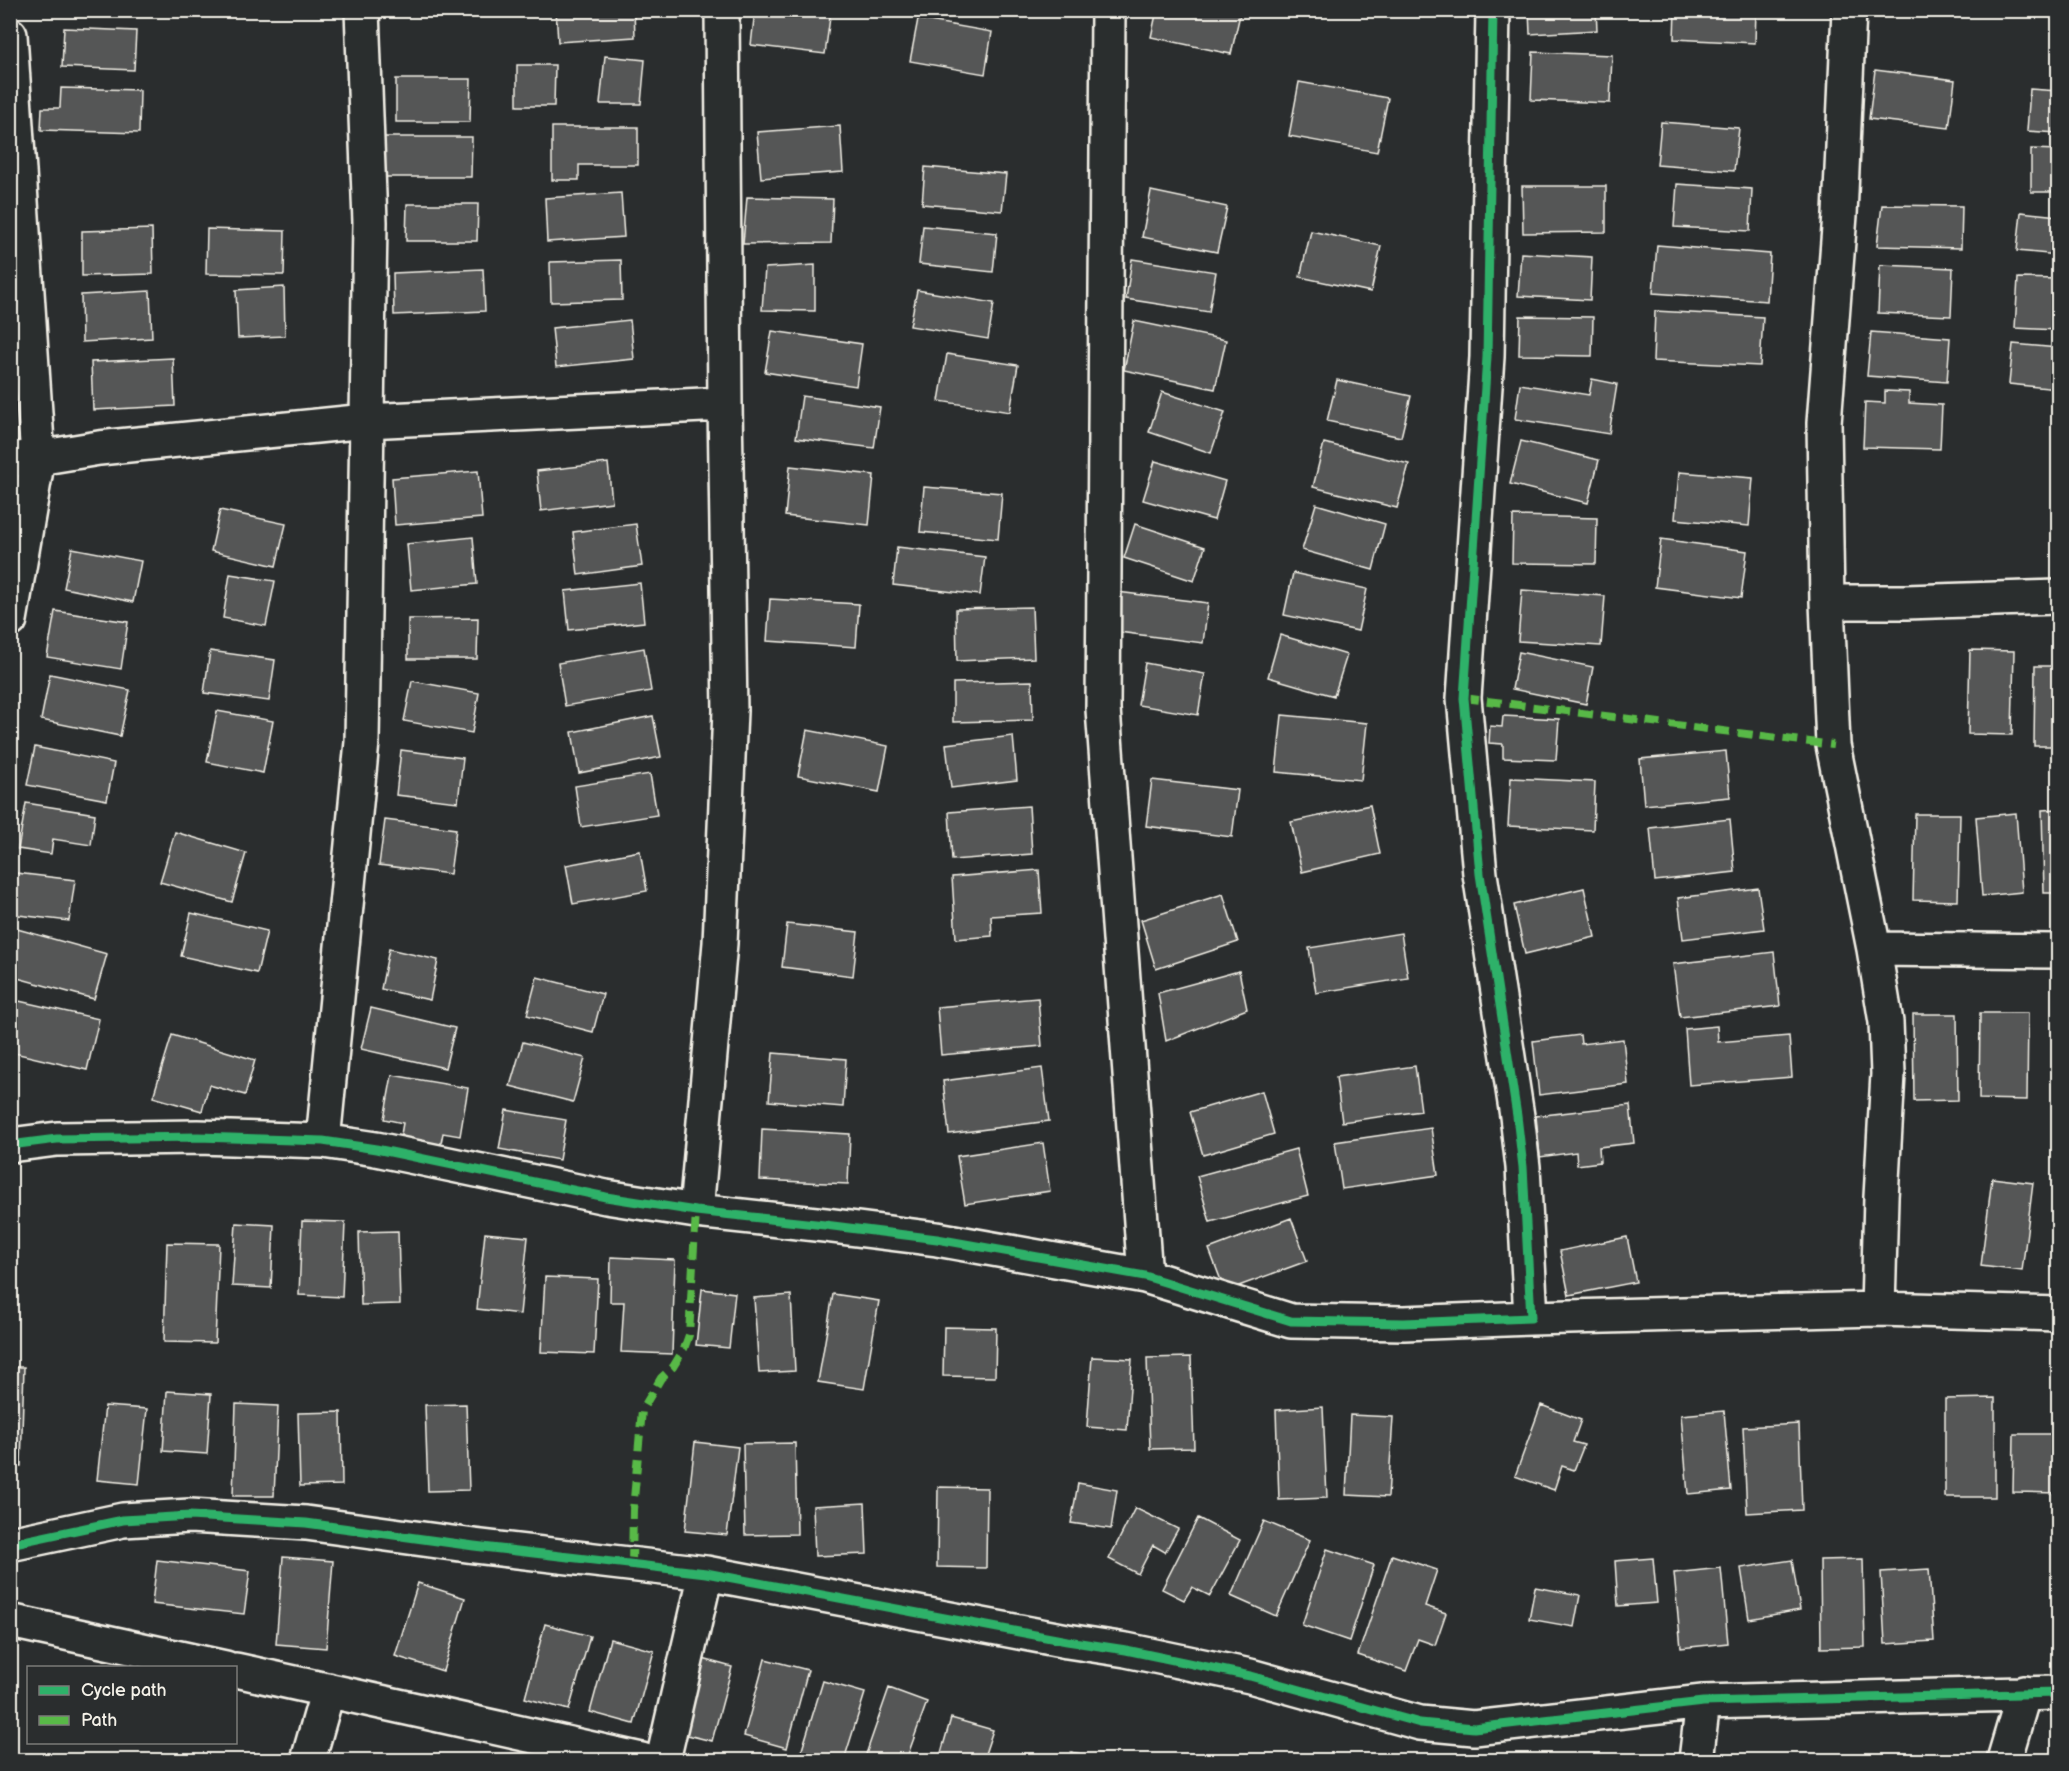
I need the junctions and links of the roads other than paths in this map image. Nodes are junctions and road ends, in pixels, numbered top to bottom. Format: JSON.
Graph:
{"nodes":[{"id":1,"x":362,"y":10,"type":"edge"},
{"id":2,"x":722,"y":10,"type":"edge"},
{"id":3,"x":1108,"y":10,"type":"edge"},
{"id":4,"x":1493,"y":10,"type":"edge"},
{"id":5,"x":1849,"y":10,"type":"edge"},
{"id":6,"x":10,"y":35,"type":"edge"},
{"id":7,"x":725,"y":404,"type":"junction"},
{"id":8,"x":366,"y":421,"type":"junction"},
{"id":9,"x":24,"y":458,"type":"edge"},
{"id":10,"x":2058,"y":597,"type":"edge"},
{"id":11,"x":1827,"y":602,"type":"junction"},
{"id":12,"x":10,"y":620,"type":"edge"},
{"id":13,"x":1874,"y":949,"type":"junction"},
{"id":14,"x":2058,"y":951,"type":"edge"},
{"id":15,"x":323,"y":1141,"type":"junction"},
{"id":16,"x":10,"y":1145,"type":"edge"},
{"id":17,"x":696,"y":1211,"type":"junction"},
{"id":18,"x":1145,"y":1276,"type":"junction"},
{"id":19,"x":1878,"y":1309,"type":"junction"},
{"id":20,"x":2058,"y":1314,"type":"edge"},
{"id":21,"x":1531,"y":1318,"type":"junction"},
{"id":22,"x":10,"y":1544,"type":"edge"},
{"id":23,"x":705,"y":1573,"type":"junction"},
{"id":24,"x":10,"y":1621,"type":"edge"},
{"id":25,"x":217,"y":1666,"type":"edge"},
{"id":26,"x":237,"y":1670,"type":"edge"},
{"id":27,"x":328,"y":1690,"type":"junction"},
{"id":28,"x":2058,"y":1693,"type":"edge"},
{"id":29,"x":2024,"y":1694,"type":"junction"},
{"id":30,"x":1703,"y":1702,"type":"junction"},
{"id":31,"x":308,"y":1761,"type":"edge"},
{"id":32,"x":642,"y":1761,"type":"edge"},
{"id":33,"x":663,"y":1761,"type":"edge"},
{"id":34,"x":1696,"y":1761,"type":"edge"},
{"id":35,"x":2004,"y":1761,"type":"edge"}],
"edges":[{"from":1,"to":8,"type":"street"},
{"from":2,"to":7,"type":"street"},
{"from":3,"to":18,"type":"street"},
{"from":4,"to":21,"type":"street"},
{"from":5,"to":11,"type":"street"},
{"from":6,"to":9,"type":"street"},
{"from":7,"to":8,"type":"street"},
{"from":7,"to":17,"type":"street"},
{"from":8,"to":9,"type":"street"},
{"from":8,"to":15,"type":"street"},
{"from":9,"to":12,"type":"street"},
{"from":10,"to":11,"type":"street"},
{"from":11,"to":13,"type":"street"},
{"from":13,"to":14,"type":"street"},
{"from":13,"to":19,"type":"street"},
{"from":15,"to":16,"type":"street"},
{"from":15,"to":17,"type":"street"},
{"from":17,"to":18,"type":"street"},
{"from":18,"to":21,"type":"street"},
{"from":19,"to":20,"type":"street"},
{"from":19,"to":21,"type":"street"},
{"from":22,"to":23,"type":"street"},
{"from":23,"to":30,"type":"street"},
{"from":23,"to":33,"type":"street"},
{"from":24,"to":25,"type":"street"},
{"from":26,"to":27,"type":"street"},
{"from":27,"to":31,"type":"street"},
{"from":27,"to":32,"type":"street"},
{"from":28,"to":29,"type":"street"},
{"from":29,"to":30,"type":"street"},
{"from":29,"to":35,"type":"street"},
{"from":30,"to":34,"type":"street"}]}
